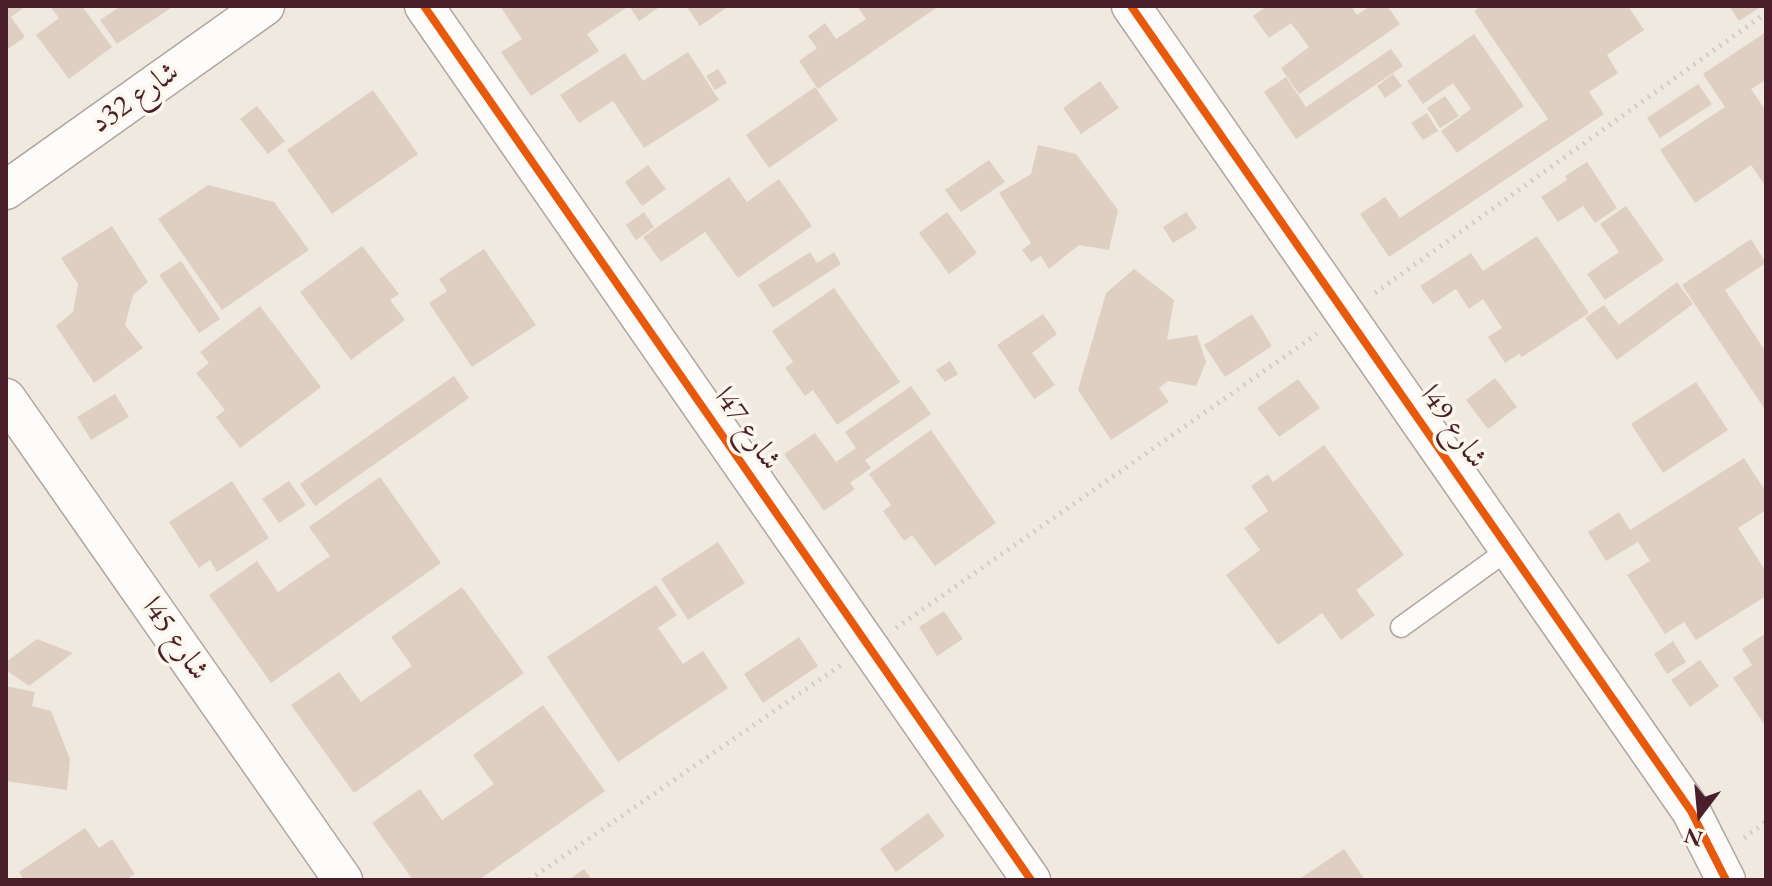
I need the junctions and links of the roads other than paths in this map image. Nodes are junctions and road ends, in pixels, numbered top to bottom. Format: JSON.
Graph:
{"nodes":[{"id":1,"x":265,"y":6,"type":"edge"},
{"id":2,"x":424,"y":6,"type":"edge"},
{"id":3,"x":1131,"y":6,"type":"edge"},
{"id":4,"x":6,"y":190,"type":"edge"},
{"id":5,"x":6,"y":398,"type":"edge"},
{"id":6,"x":1509,"y":549,"type":"junction"},
{"id":7,"x":1401,"y":627,"type":"dead end"},
{"id":8,"x":343,"y":880,"type":"edge"},
{"id":9,"x":1031,"y":880,"type":"edge"},
{"id":10,"x":1726,"y":880,"type":"edge"}],
"edges":[{"from":1,"to":4,"type":"street","name":"شارع 32د"},
{"from":2,"to":9,"type":"street","name":"شارع 47ا"},
{"from":3,"to":6,"type":"street","name":"شارع 49ا"},
{"from":5,"to":8,"type":"street","name":"شارع 45ا"},
{"from":6,"to":7,"type":"lane"},
{"from":6,"to":10,"type":"street","name":"شارع 49ا"}]}
